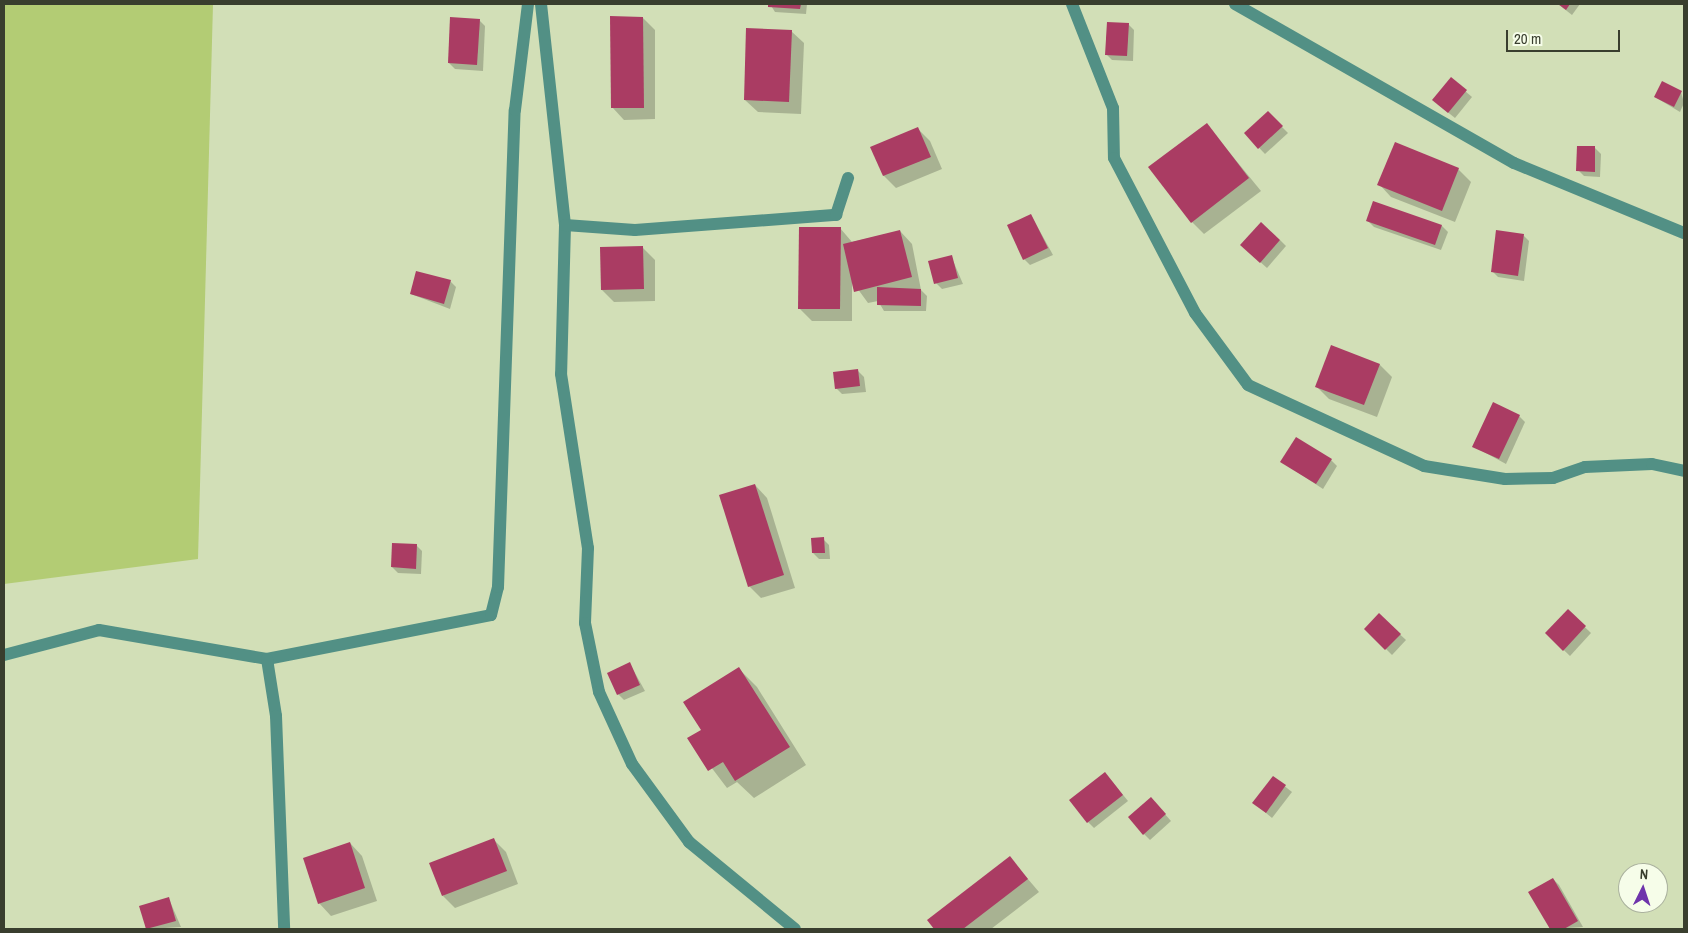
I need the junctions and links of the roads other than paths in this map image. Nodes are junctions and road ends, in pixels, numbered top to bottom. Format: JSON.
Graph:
{"nodes":[{"id":1,"x":528,"y":4,"type":"edge"},
{"id":2,"x":541,"y":4,"type":"edge"},
{"id":3,"x":1072,"y":4,"type":"edge"},
{"id":4,"x":1235,"y":4,"type":"edge"},
{"id":5,"x":848,"y":178,"type":"dead end"},
{"id":6,"x":565,"y":225,"type":"junction"},
{"id":7,"x":1684,"y":233,"type":"edge"},
{"id":8,"x":1684,"y":471,"type":"edge"},
{"id":9,"x":4,"y":654,"type":"edge"},
{"id":10,"x":267,"y":659,"type":"junction"},
{"id":11,"x":284,"y":929,"type":"edge"},
{"id":12,"x":795,"y":929,"type":"edge"}],
"edges":[{"from":1,"to":10,"type":"street"},
{"from":2,"to":6,"type":"street"},
{"from":3,"to":8,"type":"street"},
{"from":4,"to":7,"type":"street"},
{"from":5,"to":6,"type":"street"},
{"from":6,"to":12,"type":"street"},
{"from":9,"to":10,"type":"street"},
{"from":10,"to":11,"type":"street"}]}
